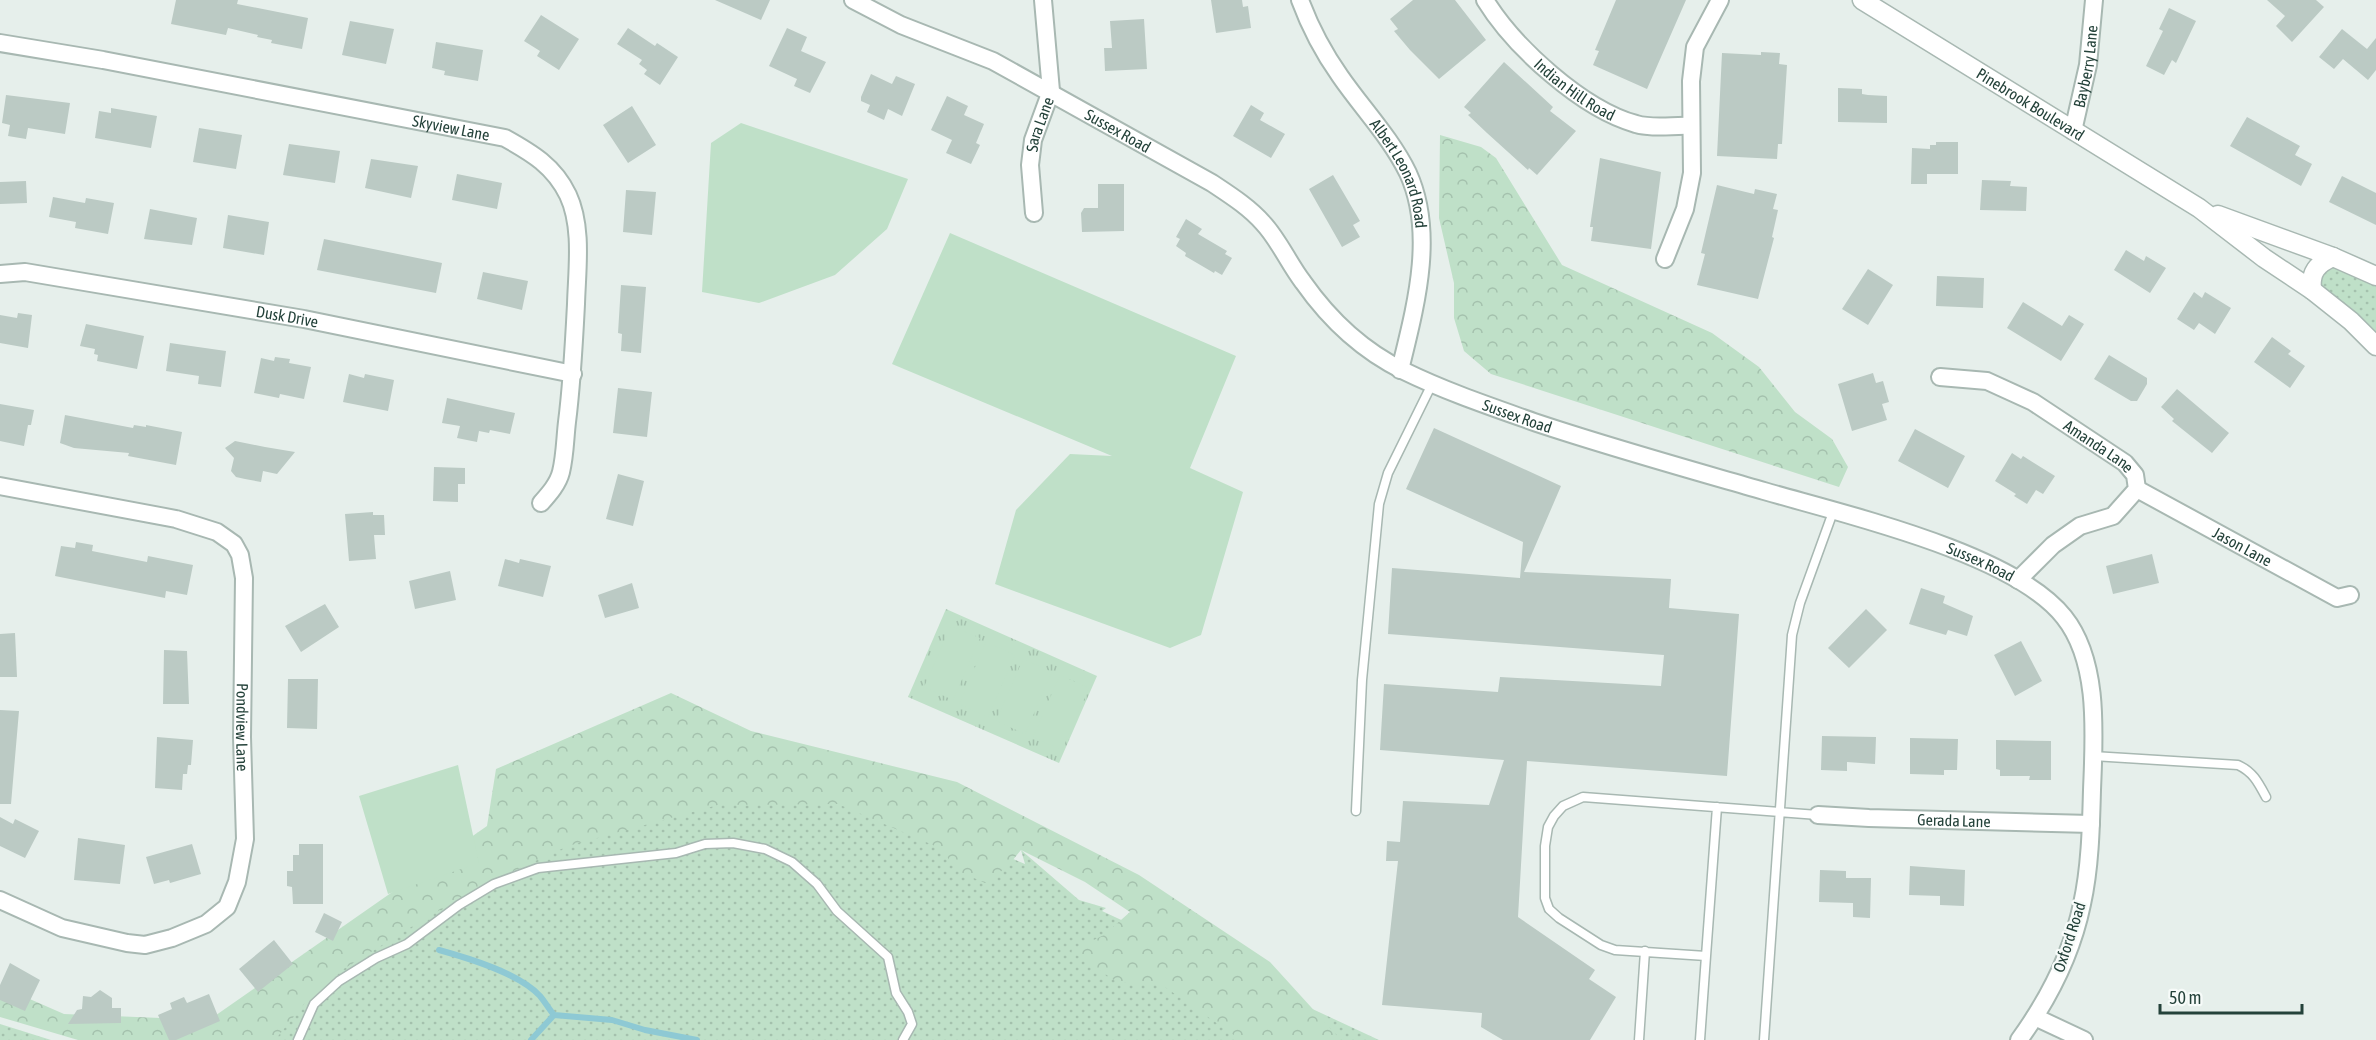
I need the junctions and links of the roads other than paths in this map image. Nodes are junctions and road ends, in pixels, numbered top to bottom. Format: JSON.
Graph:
{"nodes":[{"id":1,"x":853,"y":0,"type":"edge"},
{"id":2,"x":1043,"y":0,"type":"edge"},
{"id":3,"x":1300,"y":0,"type":"edge"},
{"id":4,"x":1485,"y":0,"type":"edge"},
{"id":5,"x":1720,"y":0,"type":"edge"},
{"id":6,"x":1862,"y":0,"type":"edge"},
{"id":7,"x":2094,"y":0,"type":"edge"},
{"id":8,"x":0,"y":43,"type":"edge"},
{"id":9,"x":1052,"y":91,"type":"junction"},
{"id":10,"x":1691,"y":126,"type":"junction"},
{"id":11,"x":2073,"y":131,"type":"junction"},
{"id":12,"x":2199,"y":208,"type":"junction"},
{"id":13,"x":1034,"y":213,"type":"dead end"},
{"id":14,"x":2333,"y":257,"type":"junction"},
{"id":15,"x":1665,"y":259,"type":"dead end"},
{"id":16,"x":0,"y":274,"type":"edge"},
{"id":17,"x":2376,"y":276,"type":"edge"},
{"id":18,"x":2312,"y":290,"type":"junction"},
{"id":19,"x":2376,"y":346,"type":"edge"},
{"id":20,"x":1400,"y":370,"type":"junction"},
{"id":21,"x":573,"y":374,"type":"junction"},
{"id":22,"x":1940,"y":377,"type":"dead end"},
{"id":23,"x":1432,"y":384,"type":"junction"},
{"id":24,"x":0,"y":486,"type":"edge"},
{"id":25,"x":2137,"y":489,"type":"junction"},
{"id":26,"x":541,"y":502,"type":"dead end"},
{"id":27,"x":1833,"y":512,"type":"junction"},
{"id":28,"x":2018,"y":580,"type":"junction"},
{"id":29,"x":2350,"y":595,"type":"dead end"},
{"id":30,"x":2093,"y":756,"type":"junction"},
{"id":31,"x":2266,"y":797,"type":"dead end"},
{"id":32,"x":1717,"y":807,"type":"junction"},
{"id":33,"x":1356,"y":811,"type":"dead end"},
{"id":34,"x":1780,"y":812,"type":"junction"},
{"id":35,"x":1818,"y":815,"type":"joint"},
{"id":36,"x":2091,"y":824,"type":"junction"},
{"id":37,"x":0,"y":900,"type":"edge"},
{"id":38,"x":1645,"y":951,"type":"junction"},
{"id":39,"x":1706,"y":956,"type":"junction"},
{"id":40,"x":2035,"y":1017,"type":"junction"},
{"id":41,"x":298,"y":1040,"type":"edge"},
{"id":42,"x":903,"y":1040,"type":"edge"},
{"id":43,"x":1639,"y":1040,"type":"edge"},
{"id":44,"x":1700,"y":1040,"type":"edge"},
{"id":45,"x":1764,"y":1040,"type":"edge"},
{"id":46,"x":2019,"y":1040,"type":"edge"},
{"id":47,"x":2084,"y":1040,"type":"edge"}],
"edges":[{"from":1,"to":9,"type":"street","name":"Sussex Road"},
{"from":2,"to":9,"type":"street","name":"Sara Lane"},
{"from":3,"to":20,"type":"street","name":"Albert Leonard Road"},
{"from":4,"to":10,"type":"street","name":"Indian Hill Road"},
{"from":5,"to":10,"type":"street"},
{"from":6,"to":11,"type":"street","name":"Pinebrook Boulevard"},
{"from":7,"to":11,"type":"street","name":"Bayberry Lane"},
{"from":8,"to":21,"type":"street","name":"Skyview Lane"},
{"from":9,"to":13,"type":"street","name":"Sara Lane"},
{"from":9,"to":20,"type":"street","name":"Sussex Road"},
{"from":10,"to":15,"type":"street"},
{"from":11,"to":12,"type":"street","name":"Pinebrook Boulevard"},
{"from":12,"to":14,"type":"street","name":"Pinebrook Boulevard"},
{"from":12,"to":18,"type":"street","name":"Pinebrook Boulevard"},
{"from":14,"to":17,"type":"street","name":"Pinebrook Boulevard"},
{"from":14,"to":18,"type":"street"},
{"from":16,"to":21,"type":"street","name":"Dusk Drive"},
{"from":18,"to":19,"type":"street","name":"Pinebrook Boulevard"},
{"from":20,"to":23,"type":"street","name":"Sussex Road"},
{"from":21,"to":26,"type":"street","name":"Skyview Lane"},
{"from":22,"to":25,"type":"street","name":"Amanda Lane"},
{"from":23,"to":27,"type":"street","name":"Sussex Road"},
{"from":23,"to":33,"type":"lane"},
{"from":24,"to":37,"type":"street","name":"Pondview Lane"},
{"from":25,"to":28,"type":"street","name":"Amanda Lane"},
{"from":25,"to":29,"type":"street","name":"Jason Lane"},
{"from":27,"to":28,"type":"street","name":"Sussex Road"},
{"from":27,"to":34,"type":"lane"},
{"from":28,"to":30,"type":"street","name":"Sussex Road"},
{"from":30,"to":31,"type":"lane"},
{"from":30,"to":36,"type":"street","name":"Sussex Road"},
{"from":32,"to":34,"type":"lane"},
{"from":32,"to":38,"type":"lane"},
{"from":32,"to":39,"type":"lane"},
{"from":34,"to":35,"type":"lane"},
{"from":34,"to":45,"type":"lane"},
{"from":35,"to":36,"type":"street","name":"Gerada Lane"},
{"from":36,"to":40,"type":"street","name":"Oxford Road"},
{"from":38,"to":39,"type":"lane"},
{"from":38,"to":43,"type":"lane"},
{"from":39,"to":44,"type":"lane"},
{"from":40,"to":46,"type":"street","name":"Oxford Road"},
{"from":40,"to":47,"type":"street"},
{"from":41,"to":42,"type":"lane"}]}
